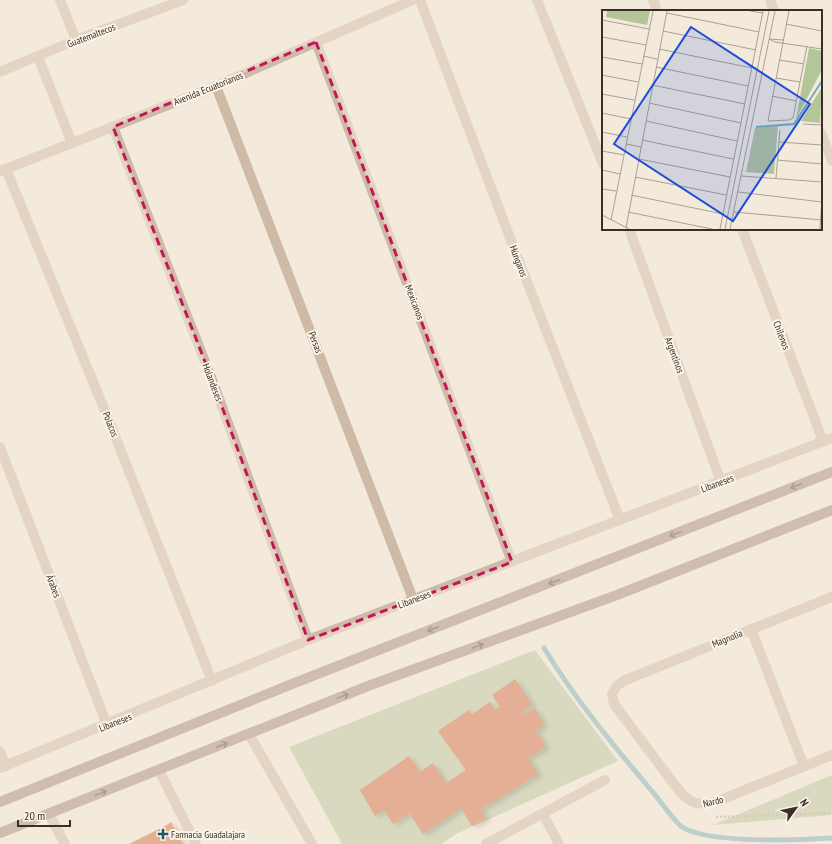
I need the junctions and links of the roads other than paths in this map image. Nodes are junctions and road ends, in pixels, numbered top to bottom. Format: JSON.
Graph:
{"nodes":[{"id":1,"x":60,"y":0,"type":"edge"},
{"id":2,"x":181,"y":0,"type":"edge"},
{"id":3,"x":413,"y":0,"type":"edge"},
{"id":4,"x":420,"y":0,"type":"edge"},
{"id":5,"x":536,"y":0,"type":"edge"},
{"id":6,"x":653,"y":0,"type":"edge"},
{"id":7,"x":770,"y":0,"type":"edge"},
{"id":8,"x":657,"y":10,"type":"edge"},
{"id":9,"x":774,"y":10,"type":"edge"},
{"id":10,"x":76,"y":40,"type":"junction"},
{"id":11,"x":316,"y":42,"type":"junction"},
{"id":12,"x":38,"y":57,"type":"junction"},
{"id":13,"x":0,"y":72,"type":"edge"},
{"id":14,"x":216,"y":86,"type":"junction"},
{"id":15,"x":113,"y":126,"type":"junction"},
{"id":16,"x":822,"y":136,"type":"edge"},
{"id":17,"x":72,"y":143,"type":"junction"},
{"id":18,"x":832,"y":161,"type":"edge"},
{"id":19,"x":602,"y":162,"type":"edge"},
{"id":20,"x":3,"y":170,"type":"edge"},
{"id":21,"x":629,"y":230,"type":"edge"},
{"id":22,"x":742,"y":230,"type":"edge"},
{"id":23,"x":828,"y":439,"type":"edge"},
{"id":24,"x":0,"y":447,"type":"edge"},
{"id":25,"x":832,"y":472,"type":"edge"},
{"id":26,"x":721,"y":482,"type":"junction"},
{"id":27,"x":832,"y":510,"type":"edge"},
{"id":28,"x":620,"y":520,"type":"junction"},
{"id":29,"x":512,"y":562,"type":"junction"},
{"id":30,"x":832,"y":597,"type":"edge"},
{"id":31,"x":413,"y":599,"type":"junction"},
{"id":32,"x":751,"y":629,"type":"junction"},
{"id":33,"x":308,"y":640,"type":"junction"},
{"id":34,"x":212,"y":681,"type":"junction"},
{"id":35,"x":623,"y":681,"type":"joint"},
{"id":36,"x":107,"y":725,"type":"junction"},
{"id":37,"x":249,"y":734,"type":"junction"},
{"id":38,"x":0,"y":752,"type":"edge"},
{"id":39,"x":832,"y":755,"type":"edge"},
{"id":40,"x":804,"y":766,"type":"junction"},
{"id":41,"x":3,"y":767,"type":"edge"},
{"id":42,"x":159,"y":770,"type":"junction"},
{"id":43,"x":605,"y":780,"type":"dead end"},
{"id":44,"x":0,"y":802,"type":"edge"},
{"id":45,"x":49,"y":814,"type":"junction"},
{"id":46,"x":543,"y":814,"type":"junction"},
{"id":47,"x":0,"y":833,"type":"edge"},
{"id":48,"x":65,"y":844,"type":"edge"},
{"id":49,"x":196,"y":844,"type":"edge"},
{"id":50,"x":312,"y":844,"type":"edge"},
{"id":51,"x":486,"y":844,"type":"edge"},
{"id":52,"x":559,"y":844,"type":"edge"}],
"edges":[{"from":1,"to":10,"type":"street"},
{"from":2,"to":10,"type":"street","name":"Guatemaltecos"},
{"from":3,"to":11,"type":"street","name":"Avenida Ecuatorianos"},
{"from":4,"to":28,"type":"street","name":"Húngaros"},
{"from":5,"to":19,"type":"street"},
{"from":6,"to":8,"type":"street"},
{"from":7,"to":9,"type":"street"},
{"from":10,"to":12,"type":"street","name":"Guatemaltecos"},
{"from":11,"to":14,"type":"street","name":"Avenida Ecuatorianos"},
{"from":11,"to":29,"type":"street","name":"Mexicanos"},
{"from":12,"to":13,"type":"street","name":"Guatemaltecos"},
{"from":12,"to":17,"type":"street"},
{"from":14,"to":15,"type":"street","name":"Avenida Ecuatorianos"},
{"from":14,"to":31,"type":"street","name":"Persas"},
{"from":15,"to":17,"type":"street","name":"Avenida Ecuatorianos"},
{"from":15,"to":33,"type":"street","name":"Holandeses"},
{"from":16,"to":18,"type":"street"},
{"from":17,"to":20,"type":"street","name":"Avenida Ecuatorianos"},
{"from":20,"to":34,"type":"street","name":"Polacos"},
{"from":21,"to":26,"type":"street","name":"Argentinos"},
{"from":22,"to":23,"type":"street","name":"Chilenos"},
{"from":23,"to":26,"type":"street","name":"Libaneses"},
{"from":24,"to":36,"type":"street","name":"Árabes"},
{"from":25,"to":44,"type":"main road","one_way":true},
{"from":26,"to":28,"type":"street","name":"Libaneses"},
{"from":37,"to":27,"type":"main road","one_way":true},
{"from":28,"to":29,"type":"street","name":"Libaneses"},
{"from":29,"to":31,"type":"street","name":"Libaneses"},
{"from":30,"to":32,"type":"street","name":"Magnolia"},
{"from":31,"to":33,"type":"street","name":"Libaneses"},
{"from":32,"to":35,"type":"street","name":"Magnolia"},
{"from":32,"to":40,"type":"street"},
{"from":33,"to":34,"type":"street","name":"Libaneses"},
{"from":34,"to":36,"type":"street","name":"Libaneses"},
{"from":35,"to":40,"type":"street","name":"Nardo"},
{"from":36,"to":41,"type":"street","name":"Libaneses"},
{"from":42,"to":37,"type":"main road","one_way":true},
{"from":37,"to":50,"type":"street"},
{"from":38,"to":41,"type":"street"},
{"from":39,"to":40,"type":"street","name":"Nardo"},
{"from":45,"to":42,"type":"main road","one_way":true},
{"from":42,"to":49,"type":"street"},
{"from":43,"to":46,"type":"street"},
{"from":45,"to":47,"type":"main road"},
{"from":45,"to":48,"type":"street"},
{"from":46,"to":51,"type":"street"},
{"from":46,"to":52,"type":"street"}]}
